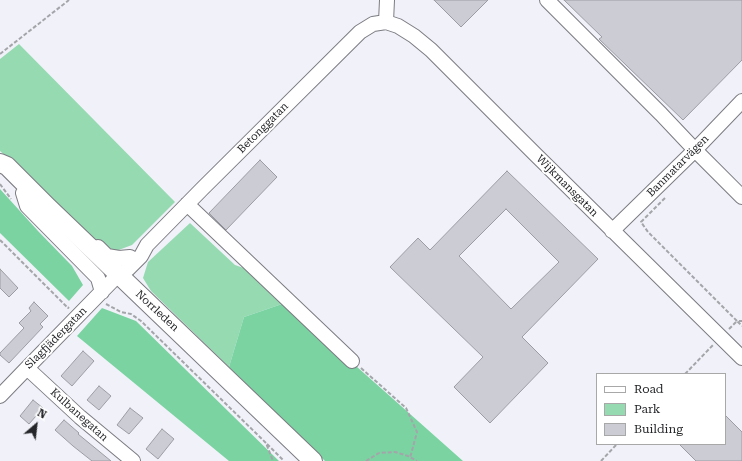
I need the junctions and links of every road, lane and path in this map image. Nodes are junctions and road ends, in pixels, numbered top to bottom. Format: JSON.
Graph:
{"nodes":[{"id":1,"x":70,"y":0,"type":"edge"},
{"id":2,"x":387,"y":0,"type":"edge"},
{"id":3,"x":547,"y":0,"type":"edge"},
{"id":4,"x":386,"y":22,"type":"junction"},
{"id":5,"x":0,"y":54,"type":"edge"},
{"id":6,"x":742,"y":101,"type":"edge"},
{"id":7,"x":696,"y":150,"type":"junction"},
{"id":8,"x":0,"y":163,"type":"edge"},
{"id":9,"x":0,"y":184,"type":"edge"},
{"id":10,"x":668,"y":194,"type":"dead end"},
{"id":11,"x":18,"y":197,"type":"junction"},
{"id":12,"x":742,"y":197,"type":"edge"},
{"id":13,"x":187,"y":204,"type":"junction"},
{"id":14,"x":50,"y":208,"type":"junction"},
{"id":15,"x":612,"y":231,"type":"junction"},
{"id":16,"x":0,"y":240,"type":"edge"},
{"id":17,"x":132,"y":259,"type":"junction"},
{"id":18,"x":110,"y":284,"type":"junction"},
{"id":19,"x":137,"y":292,"type":"junction"},
{"id":20,"x":73,"y":303,"type":"dead end"},
{"id":21,"x":742,"y":321,"type":"edge"},
{"id":22,"x":740,"y":353,"type":"edge"},
{"id":23,"x":352,"y":361,"type":"joint"},
{"id":24,"x":27,"y":368,"type":"junction"},
{"id":25,"x":0,"y":396,"type":"edge"},
{"id":26,"x":266,"y":443,"type":"junction"},
{"id":27,"x":616,"y":445,"type":"edge"},
{"id":28,"x":410,"y":458,"type":"junction"},
{"id":29,"x":133,"y":461,"type":"edge"},
{"id":30,"x":273,"y":461,"type":"edge"},
{"id":31,"x":284,"y":461,"type":"edge"},
{"id":32,"x":298,"y":461,"type":"edge"},
{"id":33,"x":312,"y":461,"type":"edge"},
{"id":34,"x":366,"y":461,"type":"edge"},
{"id":35,"x":417,"y":461,"type":"edge"},
{"id":36,"x":601,"y":461,"type":"edge"}],
"edges":[{"from":1,"to":5,"type":"path"},
{"from":2,"to":4,"type":"street"},
{"from":3,"to":7,"type":"street"},
{"from":4,"to":13,"type":"street","name":"Betonggatan"},
{"from":4,"to":15,"type":"street","name":"Wijkmansgatan"},
{"from":6,"to":7,"type":"street","name":"Banmatarvägen"},
{"from":7,"to":12,"type":"street"},
{"from":7,"to":15,"type":"street","name":"Banmatarvägen"},
{"from":8,"to":11,"type":"main road","name":"Norrleden"},
{"from":8,"to":14,"type":"main road","name":"Norrleden"},
{"from":9,"to":11,"type":"path"},
{"from":10,"to":21,"type":"path"},
{"from":11,"to":18,"type":"main road","name":"Norrleden"},
{"from":13,"to":17,"type":"street","name":"Betonggatan"},
{"from":13,"to":23,"type":"street"},
{"from":14,"to":17,"type":"street"},
{"from":14,"to":18,"type":"main road","name":"Norrleden"},
{"from":15,"to":22,"type":"street","name":"Wijkmansgatan"},
{"from":16,"to":20,"type":"path"},
{"from":17,"to":18,"type":"street","name":"Betonggatan"},
{"from":17,"to":19,"type":"street","name":"Betonggatan"},
{"from":18,"to":19,"type":"main road","name":"Norrleden"},
{"from":18,"to":24,"type":"street","name":"Slagfjädergatan"},
{"from":18,"to":26,"type":"path"},
{"from":18,"to":32,"type":"main road","name":"Norrleden"},
{"from":19,"to":33,"type":"main road","name":"Norrleden"},
{"from":23,"to":28,"type":"path"},
{"from":24,"to":25,"type":"street","name":"Slagfjädergatan"},
{"from":24,"to":29,"type":"street","name":"Kulbanegatan"},
{"from":26,"to":30,"type":"path"},
{"from":26,"to":31,"type":"path"},
{"from":27,"to":36,"type":"path"},
{"from":28,"to":34,"type":"path"},
{"from":28,"to":35,"type":"path"}]}
